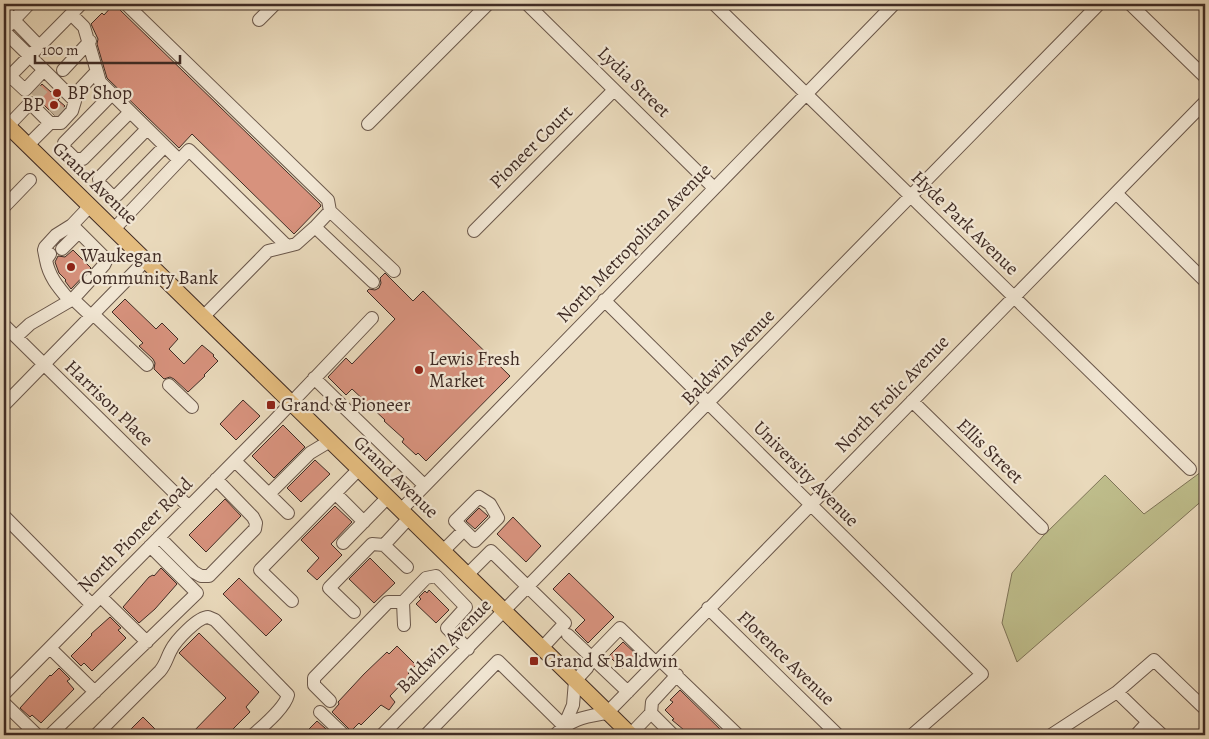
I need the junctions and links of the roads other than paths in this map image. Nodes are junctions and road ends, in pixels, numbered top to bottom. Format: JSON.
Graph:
{"nodes":[{"id":1,"x":29,"y":4,"type":"edge"},
{"id":2,"x":81,"y":4,"type":"edge"},
{"id":3,"x":126,"y":4,"type":"edge"},
{"id":4,"x":276,"y":4,"type":"edge"},
{"id":5,"x":488,"y":4,"type":"edge"},
{"id":6,"x":527,"y":4,"type":"edge"},
{"id":7,"x":714,"y":4,"type":"edge"},
{"id":8,"x":894,"y":4,"type":"edge"},
{"id":9,"x":1099,"y":4,"type":"edge"},
{"id":10,"x":1130,"y":4,"type":"edge"},
{"id":11,"x":4,"y":10,"type":"edge"},
{"id":12,"x":71,"y":14,"type":"junction"},
{"id":13,"x":14,"y":20,"type":"junction"},
{"id":14,"x":259,"y":20,"type":"dead end"},
{"id":15,"x":4,"y":31,"type":"edge"},
{"id":16,"x":90,"y":41,"type":"junction"},
{"id":17,"x":40,"y":46,"type":"junction"},
{"id":18,"x":29,"y":56,"type":"junction"},
{"id":19,"x":97,"y":71,"type":"junction"},
{"id":20,"x":51,"y":77,"type":"junction"},
{"id":21,"x":1205,"y":77,"type":"edge"},
{"id":22,"x":7,"y":79,"type":"edge"},
{"id":23,"x":614,"y":90,"type":"junction"},
{"id":24,"x":112,"y":94,"type":"junction"},
{"id":25,"x":806,"y":94,"type":"junction"},
{"id":26,"x":71,"y":96,"type":"junction"},
{"id":27,"x":30,"y":97,"type":"junction"},
{"id":28,"x":1205,"y":102,"type":"edge"},
{"id":29,"x":130,"y":112,"type":"junction"},
{"id":30,"x":50,"y":119,"type":"junction"},
{"id":31,"x":6,"y":124,"type":"edge"},
{"id":32,"x":368,"y":124,"type":"dead end"},
{"id":33,"x":147,"y":129,"type":"junction"},
{"id":34,"x":28,"y":145,"type":"junction"},
{"id":35,"x":165,"y":146,"type":"junction"},
{"id":36,"x":179,"y":160,"type":"junction"},
{"id":37,"x":30,"y":180,"type":"dead end"},
{"id":38,"x":714,"y":188,"type":"junction"},
{"id":39,"x":1116,"y":193,"type":"junction"},
{"id":40,"x":911,"y":196,"type":"junction"},
{"id":41,"x":4,"y":206,"type":"edge"},
{"id":42,"x":90,"y":206,"type":"junction"},
{"id":43,"x":330,"y":211,"type":"junction"},
{"id":44,"x":315,"y":227,"type":"junction"},
{"id":45,"x":75,"y":228,"type":"junction"},
{"id":46,"x":114,"y":229,"type":"junction"},
{"id":47,"x":474,"y":231,"type":"dead end"},
{"id":48,"x":287,"y":246,"type":"junction"},
{"id":49,"x":53,"y":255,"type":"junction"},
{"id":50,"x":146,"y":260,"type":"junction"},
{"id":51,"x":394,"y":271,"type":"dead end"},
{"id":52,"x":373,"y":282,"type":"dead end"},
{"id":53,"x":1205,"y":282,"type":"edge"},
{"id":54,"x":1014,"y":297,"type":"junction"},
{"id":55,"x":71,"y":300,"type":"junction"},
{"id":56,"x":604,"y":300,"type":"junction"},
{"id":57,"x":92,"y":315,"type":"junction"},
{"id":58,"x":204,"y":316,"type":"junction"},
{"id":59,"x":372,"y":318,"type":"dead end"},
{"id":60,"x":4,"y":325,"type":"edge"},
{"id":61,"x":16,"y":337,"type":"junction"},
{"id":62,"x":43,"y":365,"type":"junction"},
{"id":63,"x":146,"y":365,"type":"dead end"},
{"id":64,"x":314,"y":378,"type":"junction"},
{"id":65,"x":169,"y":385,"type":"dead end"},
{"id":66,"x":912,"y":401,"type":"junction"},
{"id":67,"x":292,"y":403,"type":"junction"},
{"id":68,"x":708,"y":403,"type":"junction"},
{"id":69,"x":4,"y":405,"type":"edge"},
{"id":70,"x":192,"y":407,"type":"dead end"},
{"id":71,"x":330,"y":441,"type":"junction"},
{"id":72,"x":234,"y":461,"type":"junction"},
{"id":73,"x":359,"y":469,"type":"junction"},
{"id":74,"x":1190,"y":469,"type":"dead end"},
{"id":75,"x":216,"y":479,"type":"junction"},
{"id":76,"x":424,"y":485,"type":"junction"},
{"id":77,"x":269,"y":494,"type":"junction"},
{"id":78,"x":336,"y":494,"type":"junction"},
{"id":79,"x":388,"y":497,"type":"junction"},
{"id":80,"x":810,"y":504,"type":"junction"},
{"id":81,"x":189,"y":507,"type":"junction"},
{"id":82,"x":288,"y":513,"type":"dead end"},
{"id":83,"x":405,"y":514,"type":"junction"},
{"id":84,"x":4,"y":516,"type":"edge"},
{"id":85,"x":364,"y":522,"type":"junction"},
{"id":86,"x":1042,"y":528,"type":"dead end"},
{"id":87,"x":464,"y":530,"type":"dead end"},
{"id":88,"x":155,"y":542,"type":"junction"},
{"id":89,"x":343,"y":543,"type":"dead end"},
{"id":90,"x":384,"y":545,"type":"junction"},
{"id":91,"x":443,"y":551,"type":"junction"},
{"id":92,"x":407,"y":567,"type":"dead end"},
{"id":93,"x":467,"y":575,"type":"junction"},
{"id":94,"x":529,"y":587,"type":"junction"},
{"id":95,"x":96,"y":601,"type":"junction"},
{"id":96,"x":292,"y":601,"type":"dead end"},
{"id":97,"x":403,"y":602,"type":"junction"},
{"id":98,"x":708,"y":608,"type":"junction"},
{"id":99,"x":354,"y":612,"type":"dead end"},
{"id":100,"x":504,"y":612,"type":"junction"},
{"id":101,"x":404,"y":625,"type":"dead end"},
{"id":102,"x":568,"y":635,"type":"dead end"},
{"id":103,"x":146,"y":642,"type":"junction"},
{"id":104,"x":50,"y":648,"type":"junction"},
{"id":105,"x":542,"y":648,"type":"junction"},
{"id":106,"x":468,"y":649,"type":"junction"},
{"id":107,"x":592,"y":657,"type":"junction"},
{"id":108,"x":658,"y":662,"type":"junction"},
{"id":109,"x":677,"y":675,"type":"junction"},
{"id":110,"x":575,"y":681,"type":"junction"},
{"id":111,"x":95,"y":692,"type":"junction"},
{"id":112,"x":628,"y":692,"type":"junction"},
{"id":113,"x":1117,"y":692,"type":"junction"},
{"id":114,"x":4,"y":694,"type":"edge"},
{"id":115,"x":330,"y":701,"type":"dead end"},
{"id":116,"x":4,"y":703,"type":"edge"},
{"id":117,"x":1205,"y":709,"type":"edge"},
{"id":118,"x":320,"y":712,"type":"dead end"},
{"id":119,"x":607,"y":712,"type":"junction"},
{"id":120,"x":651,"y":714,"type":"junction"},
{"id":121,"x":1148,"y":722,"type":"junction"},
{"id":122,"x":559,"y":731,"type":"edge"},
{"id":123,"x":37,"y":735,"type":"edge"},
{"id":124,"x":50,"y":735,"type":"edge"},
{"id":125,"x":96,"y":735,"type":"edge"},
{"id":126,"x":253,"y":735,"type":"edge"},
{"id":127,"x":344,"y":735,"type":"edge"},
{"id":128,"x":383,"y":735,"type":"edge"},
{"id":129,"x":426,"y":735,"type":"edge"},
{"id":130,"x":630,"y":735,"type":"edge"},
{"id":131,"x":673,"y":735,"type":"edge"},
{"id":132,"x":738,"y":735,"type":"edge"},
{"id":133,"x":838,"y":735,"type":"edge"},
{"id":134,"x":912,"y":735,"type":"edge"},
{"id":135,"x":1052,"y":735,"type":"edge"},
{"id":136,"x":1136,"y":735,"type":"edge"},
{"id":137,"x":1162,"y":735,"type":"edge"}],
"edges":[{"from":1,"to":13,"type":"street"},
{"from":2,"to":12,"type":"street"},
{"from":3,"to":43,"type":"street"},
{"from":4,"to":14,"type":"street"},
{"from":5,"to":32,"type":"street"},
{"from":6,"to":23,"type":"street","name":"Lydia Street"},
{"from":7,"to":25,"type":"street","name":"Hyde Park Avenue"},
{"from":8,"to":25,"type":"street","name":"North Metropolitan Avenue"},
{"from":9,"to":40,"type":"street","name":"Baldwin Avenue"},
{"from":10,"to":21,"type":"street"},
{"from":11,"to":13,"type":"street"},
{"from":12,"to":16,"type":"street"},
{"from":12,"to":17,"type":"street"},
{"from":13,"to":15,"type":"street"},
{"from":13,"to":17,"type":"street"},
{"from":15,"to":18,"type":"street"},
{"from":16,"to":19,"type":"street"},
{"from":16,"to":20,"type":"street"},
{"from":17,"to":18,"type":"street"},
{"from":18,"to":20,"type":"street"},
{"from":18,"to":22,"type":"street"},
{"from":19,"to":24,"type":"street"},
{"from":19,"to":26,"type":"street"},
{"from":20,"to":26,"type":"street"},
{"from":20,"to":27,"type":"street"},
{"from":22,"to":27,"type":"street"},
{"from":23,"to":38,"type":"street","name":"Lydia Street"},
{"from":23,"to":47,"type":"street","name":"Pioneer Court"},
{"from":24,"to":29,"type":"street"},
{"from":24,"to":29,"type":"street"},
{"from":25,"to":38,"type":"street","name":"North Metropolitan Avenue"},
{"from":25,"to":40,"type":"street","name":"Hyde Park Avenue"},
{"from":26,"to":30,"type":"street"},
{"from":27,"to":30,"type":"street"},
{"from":27,"to":31,"type":"street"},
{"from":28,"to":39,"type":"street","name":"North Frolic Avenue"},
{"from":29,"to":33,"type":"street"},
{"from":30,"to":34,"type":"street"},
{"from":31,"to":34,"type":"main road","name":"Grand Avenue"},
{"from":33,"to":35,"type":"street"},
{"from":33,"to":35,"type":"street"},
{"from":34,"to":42,"type":"main road","name":"Grand Avenue"},
{"from":35,"to":36,"type":"street"},
{"from":36,"to":46,"type":"street"},
{"from":36,"to":48,"type":"street"},
{"from":37,"to":41,"type":"street"},
{"from":38,"to":56,"type":"street","name":"North Metropolitan Avenue"},
{"from":39,"to":53,"type":"street"},
{"from":39,"to":54,"type":"street","name":"North Frolic Avenue"},
{"from":40,"to":54,"type":"street","name":"Hyde Park Avenue"},
{"from":40,"to":68,"type":"street","name":"Baldwin Avenue"},
{"from":42,"to":45,"type":"street"},
{"from":42,"to":46,"type":"main road","name":"Grand Avenue"},
{"from":43,"to":44,"type":"street"},
{"from":43,"to":51,"type":"street"},
{"from":44,"to":48,"type":"street"},
{"from":44,"to":52,"type":"street"},
{"from":45,"to":49,"type":"street"},
{"from":45,"to":49,"type":"street"},
{"from":45,"to":55,"type":"street"},
{"from":46,"to":50,"type":"main road","name":"Grand Avenue"},
{"from":48,"to":58,"type":"street"},
{"from":49,"to":55,"type":"street"},
{"from":50,"to":57,"type":"street"},
{"from":50,"to":58,"type":"main road","name":"Grand Avenue"},
{"from":54,"to":66,"type":"street","name":"North Frolic Avenue"},
{"from":54,"to":74,"type":"street","name":"Hyde Park Avenue"},
{"from":55,"to":57,"type":"street"},
{"from":55,"to":61,"type":"street"},
{"from":56,"to":68,"type":"street","name":"University Avenue"},
{"from":56,"to":76,"type":"street","name":"North Metropolitan Avenue"},
{"from":57,"to":62,"type":"street"},
{"from":57,"to":63,"type":"street"},
{"from":58,"to":67,"type":"main road","name":"Grand Avenue"},
{"from":59,"to":64,"type":"street","name":"North Pioneer Road"},
{"from":60,"to":61,"type":"street","name":"Harrison Place"},
{"from":61,"to":62,"type":"street","name":"Harrison Place"},
{"from":62,"to":69,"type":"street"},
{"from":62,"to":81,"type":"street","name":"Harrison Place"},
{"from":64,"to":67,"type":"street","name":"North Pioneer Road"},
{"from":64,"to":76,"type":"street"},
{"from":65,"to":70,"type":"street"},
{"from":66,"to":80,"type":"street","name":"North Frolic Avenue"},
{"from":66,"to":86,"type":"street","name":"Ellis Street"},
{"from":67,"to":71,"type":"main road","name":"Grand Avenue"},
{"from":67,"to":72,"type":"street","name":"North Pioneer Road"},
{"from":68,"to":80,"type":"street","name":"University Avenue"},
{"from":68,"to":94,"type":"street","name":"Baldwin Avenue"},
{"from":71,"to":73,"type":"main road","name":"Grand Avenue"},
{"from":71,"to":77,"type":"street"},
{"from":72,"to":75,"type":"street","name":"North Pioneer Road"},
{"from":72,"to":77,"type":"street"},
{"from":73,"to":78,"type":"street"},
{"from":73,"to":79,"type":"main road","name":"Grand Avenue"},
{"from":75,"to":81,"type":"street","name":"North Pioneer Road"},
{"from":75,"to":88,"type":"street"},
{"from":76,"to":83,"type":"street","name":"North Metropolitan Avenue"},
{"from":77,"to":82,"type":"street"},
{"from":78,"to":85,"type":"street"},
{"from":78,"to":96,"type":"street"},
{"from":79,"to":83,"type":"main road","name":"Grand Avenue"},
{"from":79,"to":85,"type":"street"},
{"from":80,"to":98,"type":"street","name":"North Frolic Avenue"},
{"from":80,"to":134,"type":"street","name":"University Avenue"},
{"from":81,"to":88,"type":"street","name":"North Pioneer Road"},
{"from":83,"to":90,"type":"street","name":"North Metropolitan Avenue"},
{"from":83,"to":91,"type":"main road","name":"Grand Avenue"},
{"from":84,"to":95,"type":"street"},
{"from":85,"to":89,"type":"street"},
{"from":87,"to":91,"type":"street"},
{"from":88,"to":95,"type":"street","name":"North Pioneer Road"},
{"from":88,"to":103,"type":"street"},
{"from":90,"to":92,"type":"street"},
{"from":90,"to":99,"type":"street"},
{"from":91,"to":93,"type":"main road","name":"Grand Avenue"},
{"from":93,"to":94,"type":"street"},
{"from":93,"to":100,"type":"main road","name":"Grand Avenue"},
{"from":94,"to":100,"type":"street","name":"Baldwin Avenue"},
{"from":94,"to":105,"type":"street"},
{"from":95,"to":103,"type":"street"},
{"from":95,"to":104,"type":"street","name":"North Pioneer Road"},
{"from":97,"to":101,"type":"street"},
{"from":97,"to":106,"type":"street"},
{"from":97,"to":115,"type":"street"},
{"from":98,"to":108,"type":"street","name":"North Frolic Avenue"},
{"from":98,"to":133,"type":"street","name":"Florence Avenue"},
{"from":100,"to":105,"type":"main road","name":"Grand Avenue"},
{"from":100,"to":106,"type":"street","name":"Baldwin Avenue"},
{"from":102,"to":107,"type":"street"},
{"from":103,"to":111,"type":"street"},
{"from":104,"to":111,"type":"street"},
{"from":104,"to":114,"type":"street","name":"North Pioneer Road"},
{"from":105,"to":110,"type":"main road","name":"Grand Avenue"},
{"from":106,"to":128,"type":"street","name":"Baldwin Avenue"},
{"from":107,"to":108,"type":"street"},
{"from":107,"to":110,"type":"street"},
{"from":107,"to":112,"type":"street"},
{"from":108,"to":109,"type":"street"},
{"from":108,"to":112,"type":"street","name":"North Frolic Avenue"},
{"from":109,"to":120,"type":"street"},
{"from":109,"to":132,"type":"street"},
{"from":110,"to":119,"type":"main road","name":"Grand Avenue"},
{"from":110,"to":122,"type":"street"},
{"from":111,"to":124,"type":"street"},
{"from":112,"to":119,"type":"street","name":"North Frolic Avenue"},
{"from":113,"to":117,"type":"street"},
{"from":113,"to":121,"type":"street"},
{"from":113,"to":135,"type":"street"},
{"from":116,"to":123,"type":"street"},
{"from":118,"to":127,"type":"street"},
{"from":119,"to":122,"type":"street"},
{"from":119,"to":130,"type":"main road","name":"Grand Avenue"},
{"from":120,"to":130,"type":"street"},
{"from":120,"to":131,"type":"street"},
{"from":121,"to":136,"type":"street"},
{"from":121,"to":137,"type":"street"},
{"from":122,"to":129,"type":"street"},
{"from":125,"to":126,"type":"street"}]}
